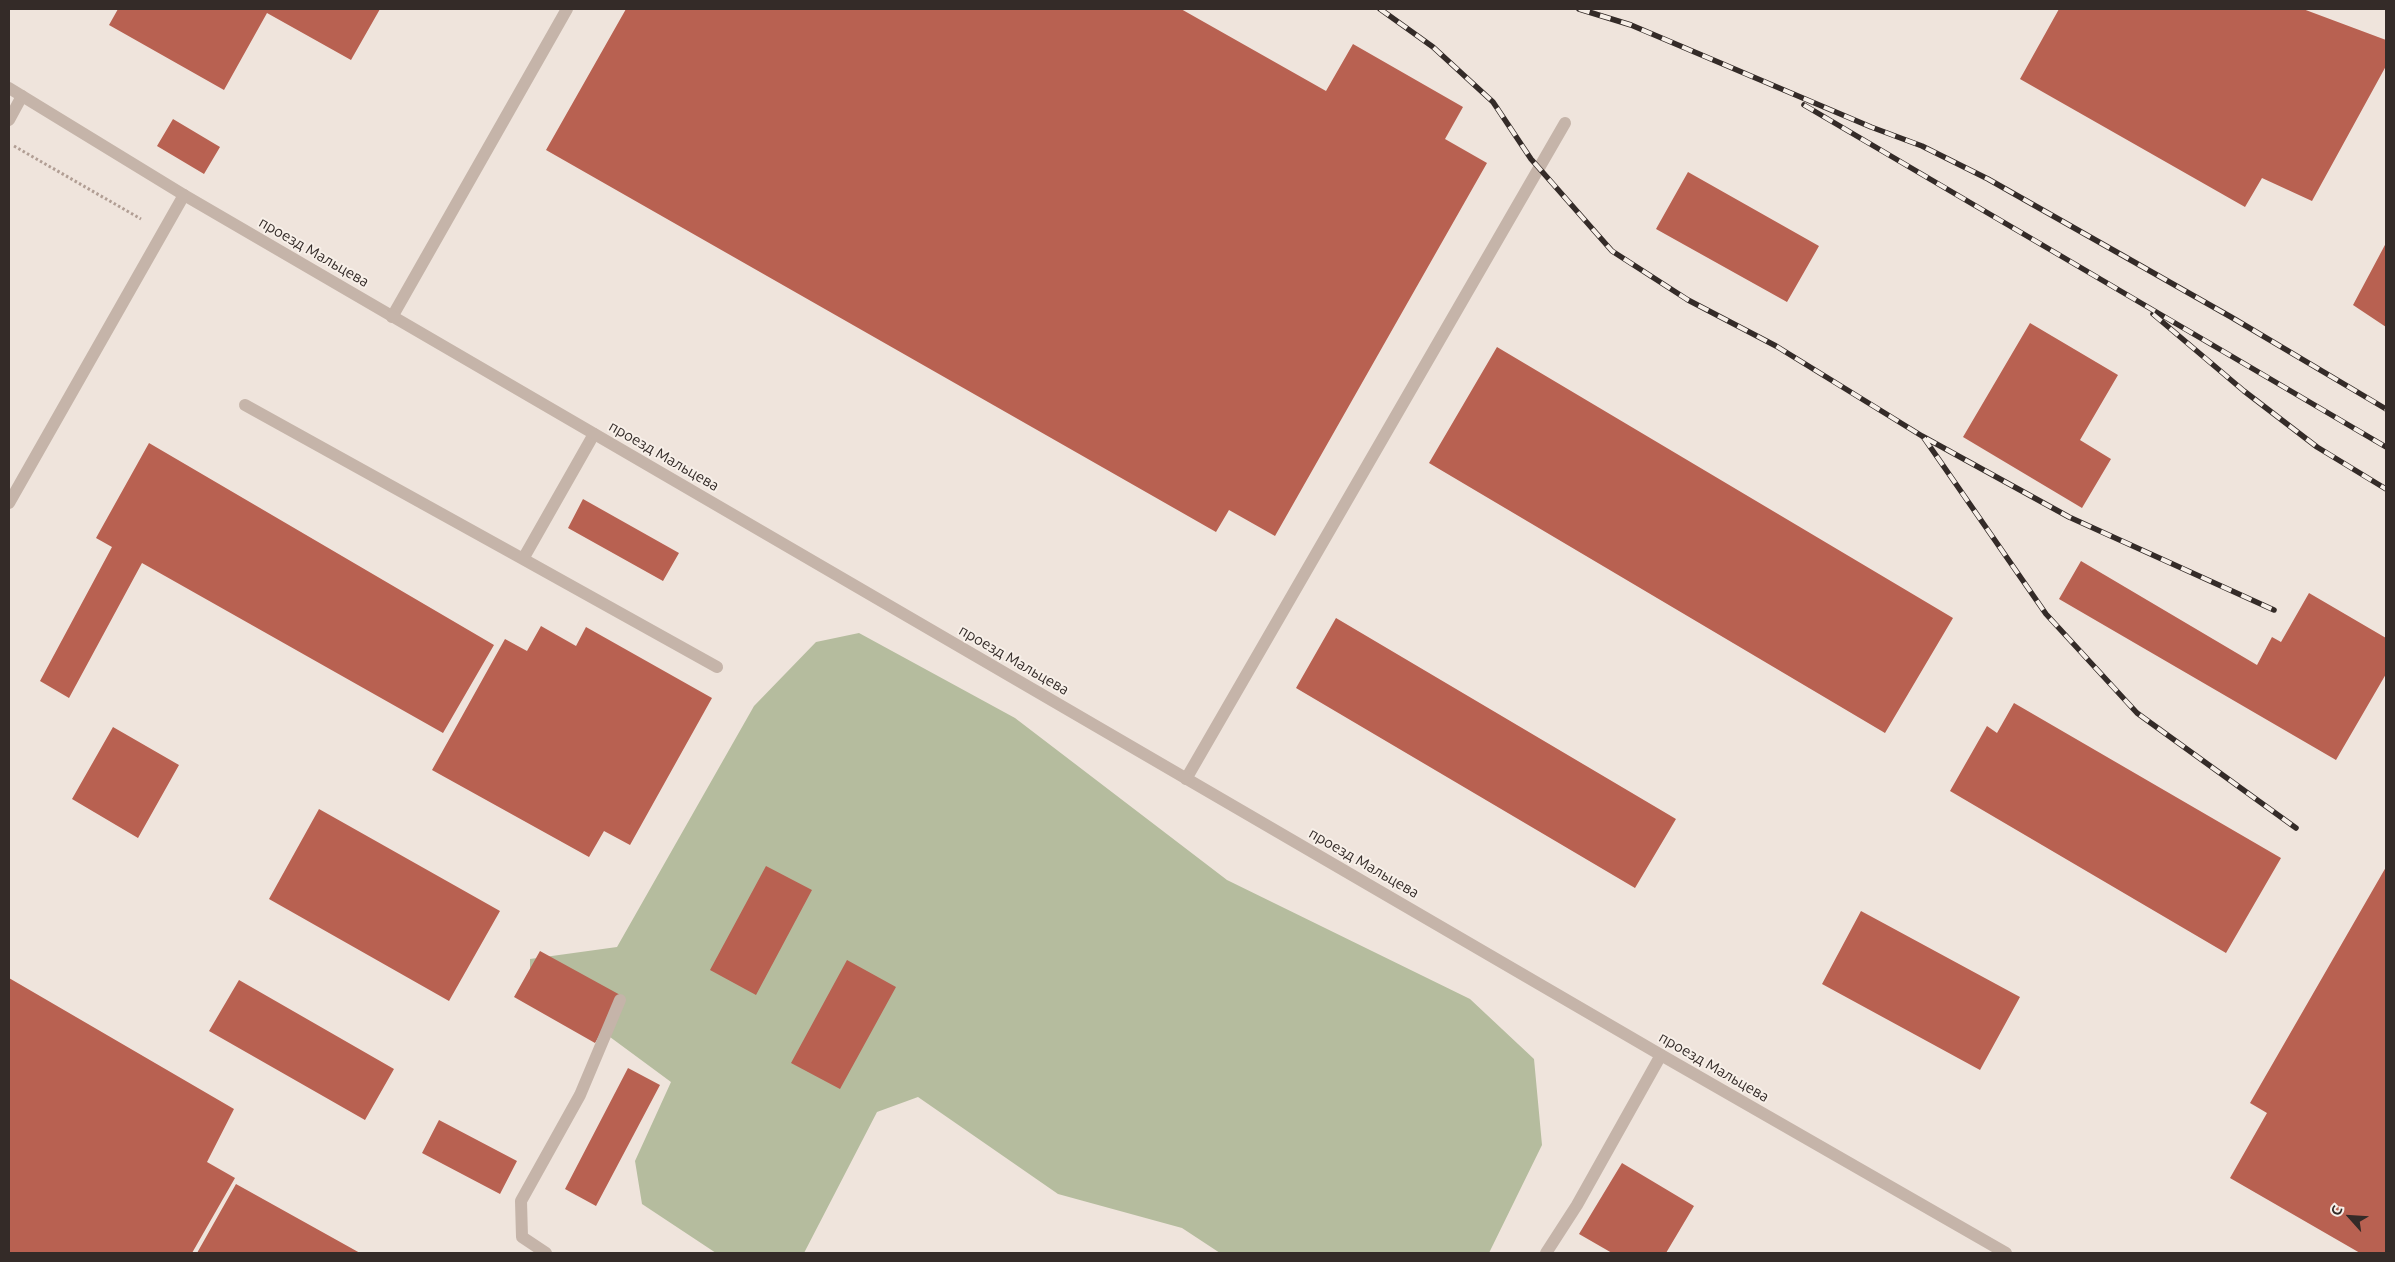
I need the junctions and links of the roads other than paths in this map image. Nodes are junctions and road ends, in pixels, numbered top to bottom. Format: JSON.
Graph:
{"nodes":[{"id":1,"x":567,"y":9,"type":"edge"},
{"id":2,"x":9,"y":88,"type":"edge"},
{"id":3,"x":22,"y":96,"type":"junction"},
{"id":4,"x":9,"y":120,"type":"edge"},
{"id":5,"x":1565,"y":123,"type":"dead end"},
{"id":6,"x":184,"y":196,"type":"junction"},
{"id":7,"x":392,"y":317,"type":"junction"},
{"id":8,"x":245,"y":405,"type":"dead end"},
{"id":9,"x":594,"y":434,"type":"junction"},
{"id":10,"x":9,"y":502,"type":"edge"},
{"id":11,"x":524,"y":558,"type":"junction"},
{"id":12,"x":717,"y":667,"type":"dead end"},
{"id":13,"x":1186,"y":779,"type":"junction"},
{"id":14,"x":620,"y":1000,"type":"dead end"},
{"id":15,"x":1661,"y":1055,"type":"junction"},
{"id":16,"x":546,"y":1253,"type":"edge"},
{"id":17,"x":1546,"y":1253,"type":"edge"},
{"id":18,"x":2006,"y":1253,"type":"edge"}],
"edges":[{"from":1,"to":7,"type":"street"},
{"from":2,"to":3,"type":"street","name":"проезд Мальцева"},
{"from":3,"to":4,"type":"street"},
{"from":3,"to":6,"type":"street","name":"проезд Мальцева"},
{"from":5,"to":13,"type":"street"},
{"from":6,"to":7,"type":"street","name":"проезд Мальцева"},
{"from":6,"to":10,"type":"street"},
{"from":7,"to":9,"type":"street","name":"проезд Мальцева"},
{"from":8,"to":11,"type":"street"},
{"from":9,"to":11,"type":"street"},
{"from":9,"to":13,"type":"street","name":"проезд Мальцева"},
{"from":11,"to":12,"type":"street"},
{"from":13,"to":15,"type":"street","name":"проезд Мальцева"},
{"from":14,"to":16,"type":"street"},
{"from":15,"to":17,"type":"street"},
{"from":15,"to":18,"type":"street","name":"проезд Мальцева"}]}
